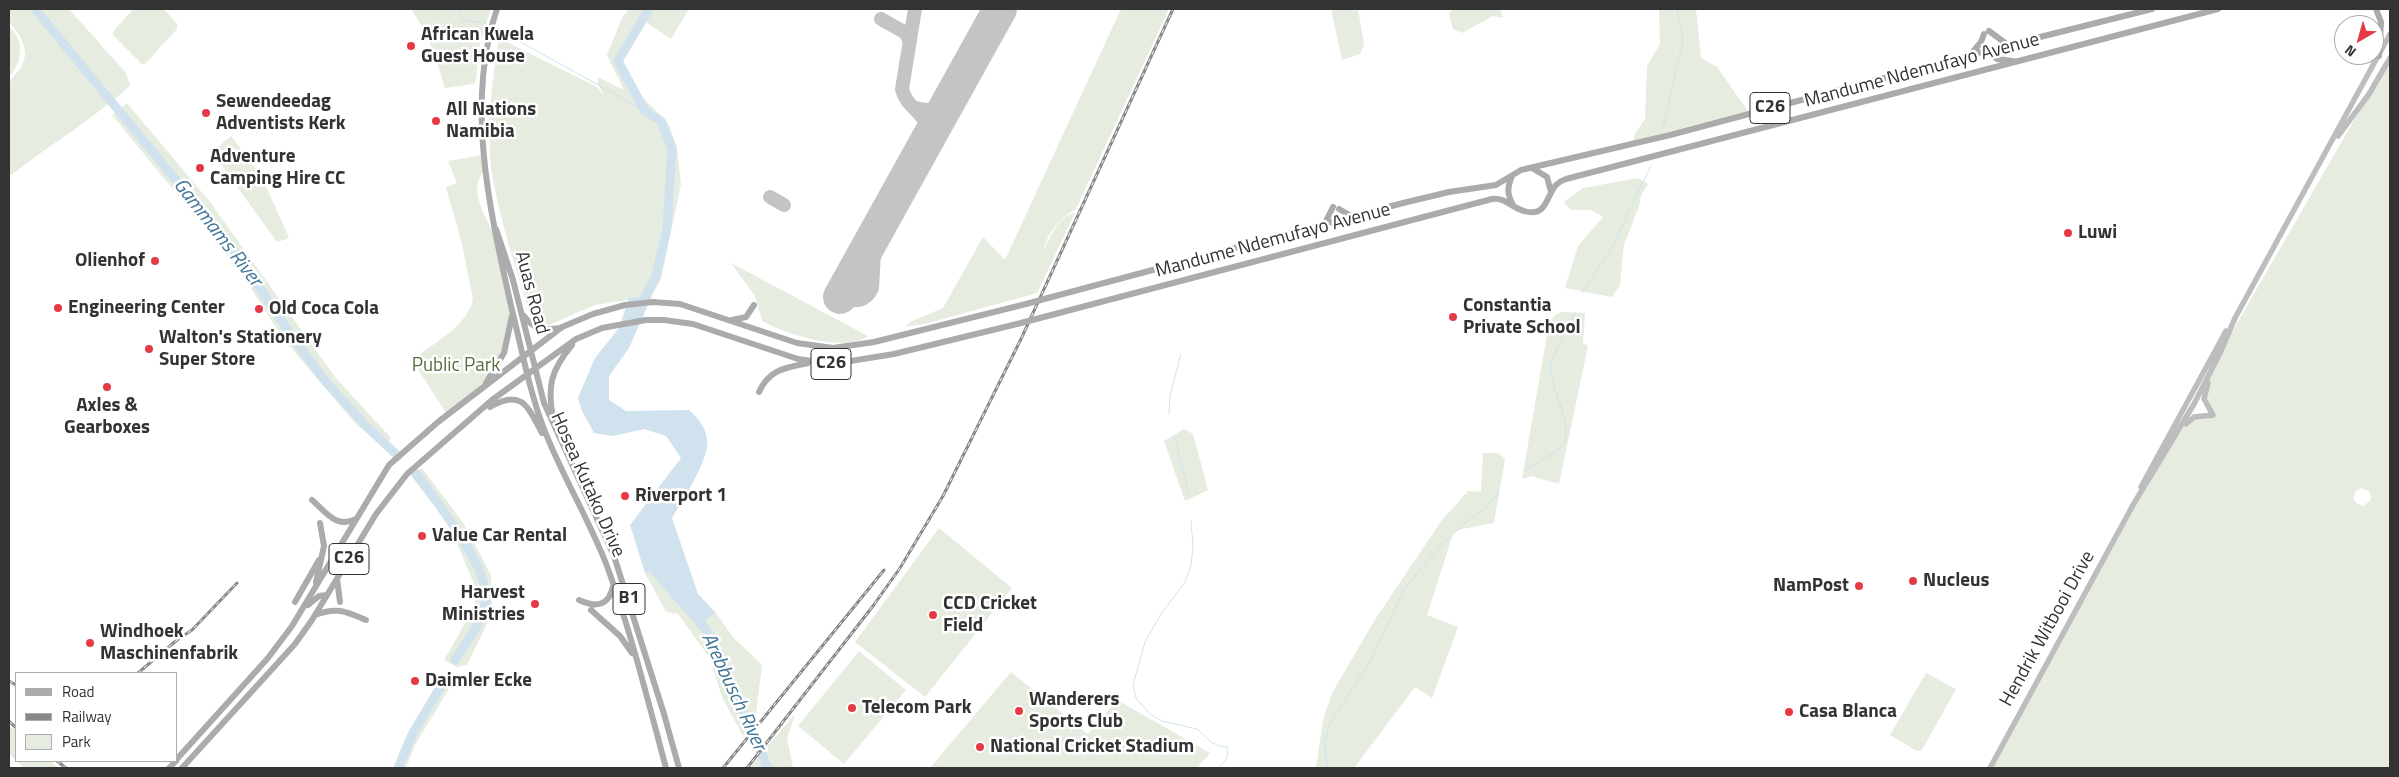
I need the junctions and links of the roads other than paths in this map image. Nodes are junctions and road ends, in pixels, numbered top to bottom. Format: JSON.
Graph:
{"nodes":[{"id":1,"x":497,"y":9,"type":"edge"},
{"id":2,"x":2152,"y":9,"type":"edge"},
{"id":3,"x":2218,"y":9,"type":"edge"},
{"id":4,"x":2390,"y":34,"type":"edge"},
{"id":5,"x":2008,"y":44,"type":"junction"},
{"id":6,"x":2384,"y":46,"type":"edge"},
{"id":7,"x":1990,"y":50,"type":"junction"},
{"id":8,"x":1969,"y":56,"type":"junction"},
{"id":9,"x":1993,"y":58,"type":"junction"},
{"id":10,"x":2390,"y":58,"type":"edge"},
{"id":11,"x":2022,"y":60,"type":"junction"},
{"id":12,"x":2374,"y":65,"type":"edge"},
{"id":13,"x":1974,"y":74,"type":"junction"},
{"id":14,"x":2328,"y":150,"type":"junction"},
{"id":15,"x":1531,"y":168,"type":"junction"},
{"id":16,"x":1512,"y":176,"type":"junction"},
{"id":17,"x":1552,"y":192,"type":"junction"},
{"id":18,"x":1513,"y":205,"type":"junction"},
{"id":19,"x":1353,"y":216,"type":"junction"},
{"id":20,"x":1324,"y":225,"type":"junction"},
{"id":21,"x":495,"y":226,"type":"junction"},
{"id":22,"x":754,"y":305,"type":"dead end"},
{"id":23,"x":513,"y":313,"type":"junction"},
{"id":24,"x":522,"y":313,"type":"junction"},
{"id":25,"x":2235,"y":318,"type":"junction"},
{"id":26,"x":728,"y":320,"type":"junction"},
{"id":27,"x":562,"y":327,"type":"junction"},
{"id":28,"x":576,"y":339,"type":"junction"},
{"id":29,"x":2221,"y":351,"type":"junction"},
{"id":30,"x":531,"y":352,"type":"junction"},
{"id":31,"x":522,"y":358,"type":"junction"},
{"id":32,"x":811,"y":362,"type":"junction"},
{"id":33,"x":535,"y":368,"type":"junction"},
{"id":34,"x":526,"y":375,"type":"junction"},
{"id":35,"x":759,"y":392,"type":"dead end"},
{"id":36,"x":477,"y":393,"type":"junction"},
{"id":37,"x":480,"y":412,"type":"junction"},
{"id":38,"x":559,"y":439,"type":"junction"},
{"id":39,"x":2166,"y":454,"type":"junction"},
{"id":40,"x":567,"y":481,"type":"junction"},
{"id":41,"x":312,"y":500,"type":"dead end"},
{"id":42,"x":2133,"y":505,"type":"junction"},
{"id":43,"x":356,"y":519,"type":"junction"},
{"id":44,"x":320,"y":523,"type":"dead end"},
{"id":45,"x":323,"y":552,"type":"junction"},
{"id":46,"x":337,"y":579,"type":"junction"},
{"id":47,"x":614,"y":586,"type":"junction"},
{"id":48,"x":315,"y":588,"type":"junction"},
{"id":49,"x":327,"y":595,"type":"junction"},
{"id":50,"x":579,"y":600,"type":"dead end"},
{"id":51,"x":295,"y":602,"type":"dead end"},
{"id":52,"x":340,"y":602,"type":"dead end"},
{"id":53,"x":305,"y":607,"type":"junction"},
{"id":54,"x":592,"y":610,"type":"dead end"},
{"id":55,"x":315,"y":615,"type":"junction"},
{"id":56,"x":366,"y":620,"type":"dead end"},
{"id":57,"x":288,"y":656,"type":"junction"},
{"id":58,"x":268,"y":658,"type":"junction"},
{"id":59,"x":636,"y":660,"type":"junction"},
{"id":60,"x":178,"y":759,"type":"edge"},
{"id":61,"x":182,"y":768,"type":"edge"},
{"id":62,"x":666,"y":768,"type":"edge"},
{"id":63,"x":678,"y":768,"type":"edge"},
{"id":64,"x":1990,"y":768,"type":"edge"}],
"edges":[{"from":1,"to":21,"type":"main road","name":"Auas Road","number":"B1"},
{"from":2,"to":5,"type":"main road","name":"Mandume Ndemufayo Avenue","number":"C26"},
{"from":3,"to":11,"type":"main road","name":"Mandume Ndemufayo Avenue","number":"C26"},
{"from":4,"to":6,"type":"main road","name":"Hendrik Witbooi Drive"},
{"from":5,"to":7,"type":"main road","name":"Mandume Ndemufayo Avenue","number":"C26"},
{"from":5,"to":8,"type":"main road"},
{"from":7,"to":8,"type":"main road","name":"Mandume Ndemufayo Avenue","number":"C26"},
{"from":7,"to":9,"type":"main road"},
{"from":8,"to":15,"type":"main road","name":"Mandume Ndemufayo Avenue","number":"C26"},
{"from":9,"to":11,"type":"main road"},
{"from":9,"to":13,"type":"main road"},
{"from":10,"to":14,"type":"main road","name":"Hendrik Witbooi Drive"},
{"from":11,"to":13,"type":"main road","name":"Mandume Ndemufayo Avenue","number":"C26"},
{"from":12,"to":14,"type":"main road","name":"Hendrik Witbooi Drive"},
{"from":13,"to":17,"type":"main road","name":"Mandume Ndemufayo Avenue","number":"C26"},
{"from":14,"to":25,"type":"main road","name":"Hendrik Witbooi Drive"},
{"from":15,"to":16,"type":"main road","name":"Mandume Ndemufayo Avenue","number":"C26"},
{"from":15,"to":17,"type":"main road"},
{"from":16,"to":18,"type":"main road"},
{"from":16,"to":19,"type":"main road","name":"Mandume Ndemufayo Avenue","number":"C26"},
{"from":17,"to":18,"type":"main road","name":"Mandume Ndemufayo Avenue","number":"C26"},
{"from":18,"to":32,"type":"main road","name":"Mandume Ndemufayo Avenue","number":"C26","bridge":true},
{"from":19,"to":20,"type":"main road","name":"Mandume Ndemufayo Avenue","number":"C26"},
{"from":19,"to":20,"type":"main road"},
{"from":20,"to":26,"type":"main road","name":"Mandume Ndemufayo Avenue","number":"C26","bridge":true},
{"from":21,"to":23,"type":"main road","name":"Auas Road","number":"B1"},
{"from":21,"to":24,"type":"main road","name":"Auas Road","number":"B1"},
{"from":22,"to":26,"type":"main road"},
{"from":23,"to":31,"type":"main road","name":"Auas Road","number":"B1"},
{"from":23,"to":36,"type":"main road"},
{"from":24,"to":27,"type":"main road"},
{"from":24,"to":30,"type":"main road","name":"Auas Road","number":"B1"},
{"from":25,"to":29,"type":"main road","name":"Hendrik Witbooi Drive"},
{"from":25,"to":42,"type":"main road","name":"Hendrik Witbooi Drive"},
{"from":26,"to":27,"type":"main road","number":"C26"},
{"from":27,"to":30,"type":"main road","number":"C26"},
{"from":28,"to":32,"type":"main road","number":"C26"},
{"from":28,"to":33,"type":"main road","number":"C26"},
{"from":28,"to":38,"type":"main road"},
{"from":29,"to":39,"type":"main road","name":"Hendrik Witbooi Drive"},
{"from":29,"to":39,"type":"main road"},
{"from":30,"to":31,"type":"main road","number":"C26"},
{"from":30,"to":33,"type":"main road","name":"Auas Road"},
{"from":31,"to":34,"type":"main road","name":"Hosea Kutako Drive","number":"B1"},
{"from":31,"to":36,"type":"main road","number":"C26"},
{"from":32,"to":35,"type":"main road"},
{"from":33,"to":34,"type":"main road","number":"C26"},
{"from":33,"to":38,"type":"main road","name":"Hosea Kutako Drive","number":"B1"},
{"from":34,"to":37,"type":"main road","number":"C26"},
{"from":34,"to":40,"type":"main road","name":"Hosea Kutako Drive","number":"B1"},
{"from":36,"to":43,"type":"main road","number":"C26"},
{"from":37,"to":40,"type":"main road"},
{"from":37,"to":46,"type":"main road","number":"C26"},
{"from":38,"to":63,"type":"main road","name":"Hosea Kutako Drive","number":"B1"},
{"from":39,"to":42,"type":"main road","name":"Hendrik Witbooi Drive"},
{"from":40,"to":47,"type":"main road","name":"Hosea Kutako Drive","number":"B1"},
{"from":41,"to":43,"type":"main road"},
{"from":42,"to":64,"type":"main road","name":"Hendrik Witbooi Drive"},
{"from":43,"to":48,"type":"main road","number":"C26"},
{"from":44,"to":45,"type":"main road"},
{"from":45,"to":48,"type":"main road"},
{"from":45,"to":51,"type":"main road"},
{"from":46,"to":49,"type":"main road","number":"C26"},
{"from":46,"to":52,"type":"main road"},
{"from":47,"to":50,"type":"main road"},
{"from":47,"to":59,"type":"main road","name":"Hosea Kutako Drive","number":"B1"},
{"from":48,"to":53,"type":"main road","number":"C26"},
{"from":49,"to":53,"type":"main road"},
{"from":49,"to":55,"type":"main road","number":"C26"},
{"from":53,"to":58,"type":"main road","number":"C26"},
{"from":54,"to":59,"type":"main road"},
{"from":55,"to":56,"type":"main road"},
{"from":55,"to":57,"type":"main road","number":"C26"},
{"from":57,"to":58,"type":"main road"},
{"from":57,"to":61,"type":"main road","number":"C26"},
{"from":58,"to":60,"type":"main road","number":"C26"},
{"from":59,"to":62,"type":"main road","name":"Hosea Kutako Drive","number":"B1"}]}
